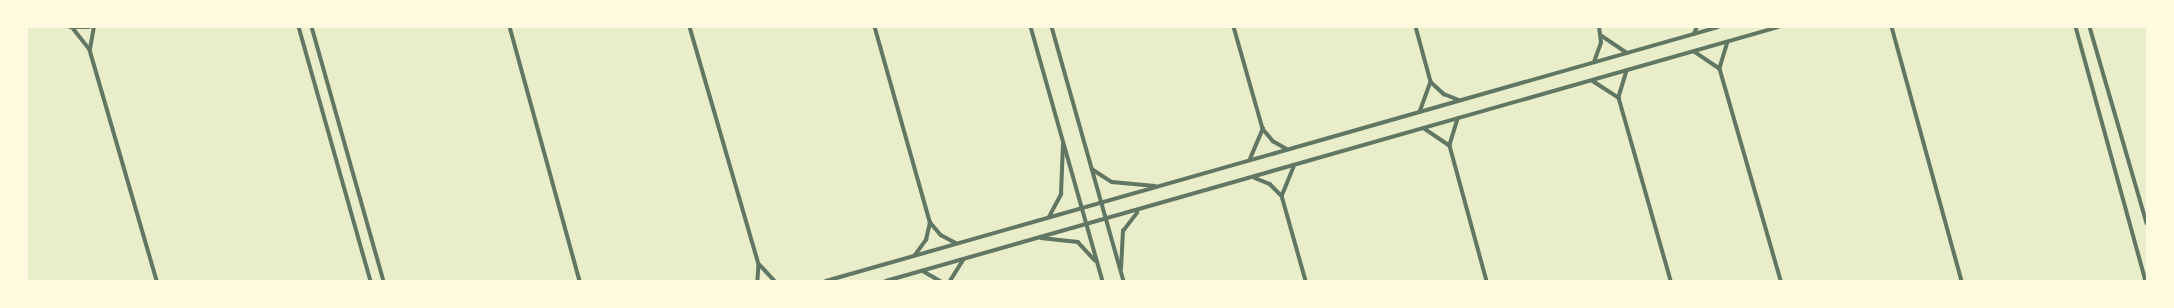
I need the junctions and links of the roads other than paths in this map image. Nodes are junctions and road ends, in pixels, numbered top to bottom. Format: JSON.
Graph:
{"nodes":[{"id":1,"x":89,"y":27,"type":"edge"},
{"id":2,"x":94,"y":27,"type":"edge"},
{"id":3,"x":299,"y":27,"type":"edge"},
{"id":4,"x":312,"y":27,"type":"edge"},
{"id":5,"x":510,"y":27,"type":"edge"},
{"id":6,"x":690,"y":27,"type":"edge"},
{"id":7,"x":875,"y":27,"type":"edge"},
{"id":8,"x":1031,"y":27,"type":"edge"},
{"id":9,"x":1052,"y":27,"type":"edge"},
{"id":10,"x":1234,"y":27,"type":"edge"},
{"id":11,"x":1416,"y":27,"type":"edge"},
{"id":12,"x":1600,"y":27,"type":"edge"},
{"id":13,"x":1697,"y":27,"type":"edge"},
{"id":14,"x":1718,"y":27,"type":"edge"},
{"id":15,"x":1778,"y":27,"type":"edge"},
{"id":16,"x":1892,"y":27,"type":"edge"},
{"id":17,"x":2076,"y":27,"type":"edge"},
{"id":18,"x":2090,"y":27,"type":"edge"},
{"id":19,"x":71,"y":28,"type":"edge"},
{"id":20,"x":1694,"y":34,"type":"junction"},
{"id":21,"x":1602,"y":36,"type":"junction"},
{"id":22,"x":1728,"y":42,"type":"junction"},
{"id":23,"x":90,"y":50,"type":"junction"},
{"id":24,"x":1694,"y":52,"type":"junction"},
{"id":25,"x":1628,"y":53,"type":"junction"},
{"id":26,"x":1594,"y":62,"type":"junction"},
{"id":27,"x":1720,"y":69,"type":"junction"},
{"id":28,"x":1627,"y":71,"type":"junction"},
{"id":29,"x":1593,"y":81,"type":"junction"},
{"id":30,"x":1431,"y":82,"type":"junction"},
{"id":31,"x":1619,"y":98,"type":"junction"},
{"id":32,"x":1460,"y":100,"type":"junction"},
{"id":33,"x":1420,"y":112,"type":"junction"},
{"id":34,"x":1458,"y":119,"type":"junction"},
{"id":35,"x":1263,"y":129,"type":"junction"},
{"id":36,"x":1424,"y":129,"type":"junction"},
{"id":37,"x":1064,"y":144,"type":"junction"},
{"id":38,"x":1450,"y":146,"type":"junction"},
{"id":39,"x":1287,"y":149,"type":"junction"},
{"id":40,"x":1250,"y":159,"type":"junction"},
{"id":41,"x":1294,"y":167,"type":"junction"},
{"id":42,"x":1091,"y":168,"type":"junction"},
{"id":43,"x":1254,"y":178,"type":"junction"},
{"id":44,"x":1156,"y":186,"type":"junction"},
{"id":45,"x":1282,"y":196,"type":"junction"},
{"id":46,"x":1100,"y":202,"type":"junction"},
{"id":47,"x":1082,"y":207,"type":"junction"},
{"id":48,"x":1138,"y":211,"type":"junction"},
{"id":49,"x":1049,"y":217,"type":"junction"},
{"id":50,"x":1106,"y":221,"type":"junction"},
{"id":51,"x":930,"y":222,"type":"junction"},
{"id":52,"x":2147,"y":223,"type":"edge"},
{"id":53,"x":1087,"y":225,"type":"junction"},
{"id":54,"x":1041,"y":238,"type":"junction"},
{"id":55,"x":956,"y":243,"type":"junction"},
{"id":56,"x":915,"y":255,"type":"junction"},
{"id":57,"x":963,"y":259,"type":"junction"},
{"id":58,"x":1098,"y":263,"type":"junction"},
{"id":59,"x":759,"y":265,"type":"junction"},
{"id":60,"x":1121,"y":270,"type":"junction"},
{"id":61,"x":922,"y":271,"type":"junction"},
{"id":62,"x":157,"y":281,"type":"edge"},
{"id":63,"x":371,"y":281,"type":"edge"},
{"id":64,"x":384,"y":281,"type":"edge"},
{"id":65,"x":580,"y":281,"type":"edge"},
{"id":66,"x":758,"y":281,"type":"edge"},
{"id":67,"x":775,"y":281,"type":"edge"},
{"id":68,"x":826,"y":281,"type":"edge"},
{"id":69,"x":886,"y":281,"type":"edge"},
{"id":70,"x":940,"y":281,"type":"edge"},
{"id":71,"x":950,"y":281,"type":"edge"},
{"id":72,"x":1103,"y":281,"type":"edge"},
{"id":73,"x":1124,"y":281,"type":"edge"},
{"id":74,"x":1306,"y":281,"type":"edge"},
{"id":75,"x":1487,"y":281,"type":"edge"},
{"id":76,"x":1671,"y":281,"type":"edge"},
{"id":77,"x":1781,"y":281,"type":"edge"},
{"id":78,"x":1962,"y":281,"type":"edge"},
{"id":79,"x":2146,"y":281,"type":"edge"}],
"edges":[{"from":1,"to":19,"type":"street"},
{"from":2,"to":23,"type":"street"},
{"from":3,"to":63,"type":"street"},
{"from":4,"to":64,"type":"street"},
{"from":5,"to":65,"type":"street"},
{"from":6,"to":59,"type":"street"},
{"from":7,"to":51,"type":"street"},
{"from":8,"to":37,"type":"street"},
{"from":9,"to":42,"type":"street"},
{"from":10,"to":35,"type":"street"},
{"from":11,"to":30,"type":"street"},
{"from":12,"to":21,"type":"street"},
{"from":13,"to":20,"type":"street"},
{"from":14,"to":20,"type":"street"},
{"from":15,"to":22,"type":"street"},
{"from":16,"to":78,"type":"street"},
{"from":17,"to":79,"type":"street"},
{"from":18,"to":52,"type":"street"},
{"from":19,"to":23,"type":"street"},
{"from":20,"to":25,"type":"street"},
{"from":21,"to":25,"type":"street"},
{"from":21,"to":26,"type":"street"},
{"from":22,"to":24,"type":"street"},
{"from":22,"to":27,"type":"street"},
{"from":23,"to":62,"type":"street"},
{"from":24,"to":27,"type":"street"},
{"from":24,"to":28,"type":"street"},
{"from":25,"to":26,"type":"street"},
{"from":26,"to":32,"type":"street"},
{"from":27,"to":77,"type":"street"},
{"from":28,"to":29,"type":"street"},
{"from":28,"to":31,"type":"street"},
{"from":29,"to":31,"type":"street"},
{"from":29,"to":34,"type":"street"},
{"from":30,"to":32,"type":"street"},
{"from":30,"to":33,"type":"street"},
{"from":31,"to":76,"type":"street"},
{"from":32,"to":33,"type":"street"},
{"from":33,"to":39,"type":"street"},
{"from":34,"to":36,"type":"street"},
{"from":34,"to":38,"type":"street"},
{"from":35,"to":39,"type":"street"},
{"from":35,"to":40,"type":"street"},
{"from":36,"to":38,"type":"street"},
{"from":36,"to":41,"type":"street"},
{"from":37,"to":47,"type":"street"},
{"from":37,"to":49,"type":"street"},
{"from":38,"to":75,"type":"street"},
{"from":39,"to":40,"type":"street"},
{"from":40,"to":44,"type":"street"},
{"from":41,"to":43,"type":"street"},
{"from":41,"to":45,"type":"street"},
{"from":42,"to":44,"type":"street"},
{"from":42,"to":46,"type":"street"},
{"from":43,"to":45,"type":"street"},
{"from":43,"to":48,"type":"street"},
{"from":44,"to":46,"type":"street"},
{"from":45,"to":74,"type":"street"},
{"from":46,"to":47,"type":"street"},
{"from":46,"to":50,"type":"street"},
{"from":47,"to":49,"type":"street"},
{"from":47,"to":53,"type":"street"},
{"from":48,"to":50,"type":"street"},
{"from":48,"to":60,"type":"street"},
{"from":49,"to":55,"type":"street"},
{"from":50,"to":53,"type":"street"},
{"from":50,"to":60,"type":"street"},
{"from":51,"to":55,"type":"street"},
{"from":51,"to":56,"type":"street"},
{"from":53,"to":54,"type":"street"},
{"from":53,"to":58,"type":"street"},
{"from":54,"to":57,"type":"street"},
{"from":54,"to":58,"type":"street"},
{"from":55,"to":56,"type":"street"},
{"from":56,"to":68,"type":"street"},
{"from":57,"to":61,"type":"street"},
{"from":57,"to":71,"type":"street"},
{"from":58,"to":72,"type":"street"},
{"from":59,"to":66,"type":"street"},
{"from":59,"to":67,"type":"street"},
{"from":60,"to":73,"type":"street"},
{"from":61,"to":69,"type":"street"},
{"from":61,"to":70,"type":"street"}]}
